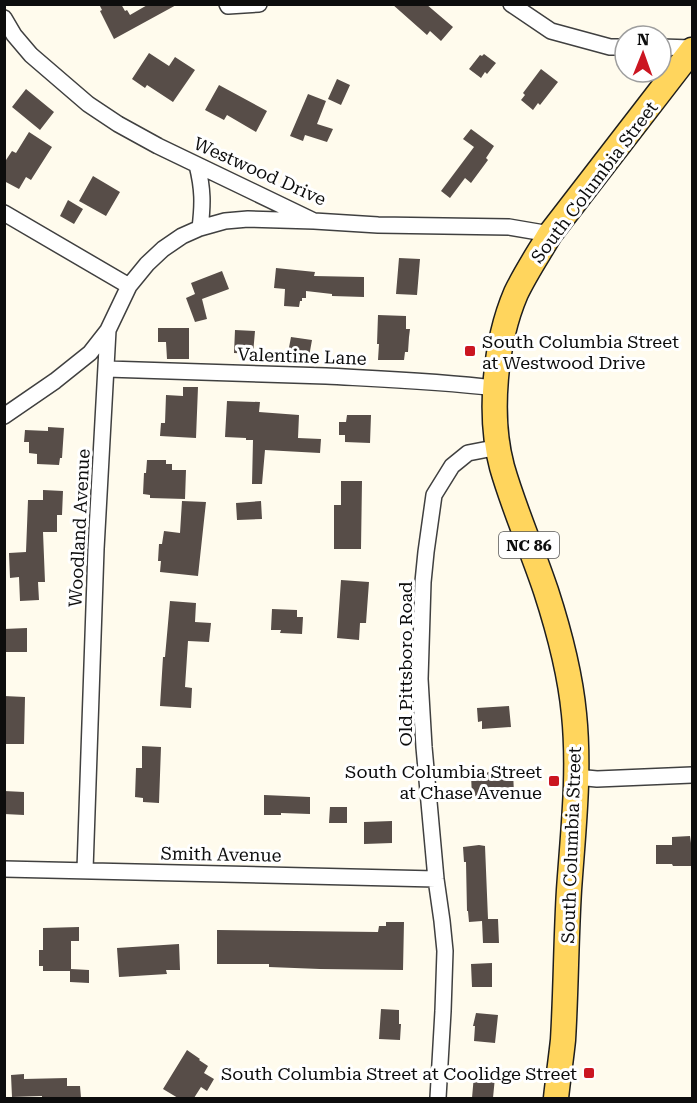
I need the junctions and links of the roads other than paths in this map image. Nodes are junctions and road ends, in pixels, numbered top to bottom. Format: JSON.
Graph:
{"nodes":[{"id":1,"x":227,"y":4,"type":"edge"},
{"id":2,"x":260,"y":4,"type":"edge"},
{"id":3,"x":511,"y":4,"type":"edge"},
{"id":4,"x":4,"y":18,"type":"edge"},
{"id":5,"x":9,"y":35,"type":"edge"},
{"id":6,"x":613,"y":47,"type":"edge"},
{"id":7,"x":673,"y":48,"type":"edge"},
{"id":8,"x":693,"y":49,"type":"edge"},
{"id":9,"x":197,"y":165,"type":"junction"},
{"id":10,"x":4,"y":213,"type":"edge"},
{"id":11,"x":314,"y":221,"type":"junction"},
{"id":12,"x":200,"y":228,"type":"junction"},
{"id":13,"x":550,"y":234,"type":"junction"},
{"id":14,"x":129,"y":286,"type":"junction"},
{"id":15,"x":108,"y":330,"type":"junction"},
{"id":16,"x":107,"y":369,"type":"junction"},
{"id":17,"x":495,"y":388,"type":"junction"},
{"id":18,"x":4,"y":416,"type":"edge"},
{"id":19,"x":499,"y":447,"type":"junction"},
{"id":20,"x":693,"y":775,"type":"edge"},
{"id":21,"x":576,"y":777,"type":"junction"},
{"id":22,"x":4,"y":869,"type":"edge"},
{"id":23,"x":85,"y":870,"type":"junction"},
{"id":24,"x":436,"y":879,"type":"junction"},
{"id":25,"x":438,"y":1098,"type":"edge"},
{"id":26,"x":556,"y":1098,"type":"edge"}],
"edges":[{"from":1,"to":2,"type":"street"},
{"from":3,"to":6,"type":"street"},
{"from":4,"to":5,"type":"street","name":"Westwood Drive"},
{"from":5,"to":9,"type":"street","name":"Westwood Drive"},
{"from":7,"to":8,"type":"street"},
{"from":8,"to":13,"type":"main road","name":"South Columbia Street","number":"NC 86"},
{"from":9,"to":11,"type":"street","name":"Westwood Drive"},
{"from":9,"to":12,"type":"street"},
{"from":10,"to":14,"type":"street"},
{"from":11,"to":12,"type":"street","name":"Woodland Avenue"},
{"from":11,"to":13,"type":"street","name":"Westwood Drive"},
{"from":12,"to":14,"type":"street","name":"Woodland Avenue"},
{"from":13,"to":17,"type":"main road","name":"South Columbia Street","number":"NC 86"},
{"from":14,"to":15,"type":"street","name":"Woodland Avenue"},
{"from":15,"to":16,"type":"street","name":"Woodland Avenue"},
{"from":15,"to":18,"type":"street"},
{"from":16,"to":17,"type":"street","name":"Valentine Lane"},
{"from":16,"to":23,"type":"street","name":"Woodland Avenue"},
{"from":17,"to":19,"type":"main road","name":"South Columbia Street","number":"NC 86"},
{"from":19,"to":21,"type":"main road","name":"South Columbia Street","number":"NC 86"},
{"from":19,"to":24,"type":"street","name":"Old Pittsboro Road"},
{"from":20,"to":21,"type":"street"},
{"from":21,"to":26,"type":"main road","name":"South Columbia Street","number":"NC 86"},
{"from":22,"to":23,"type":"street","name":"Smith Avenue"},
{"from":23,"to":24,"type":"street","name":"Smith Avenue"},
{"from":24,"to":25,"type":"street","name":"Old Pittsboro Road"}]}
